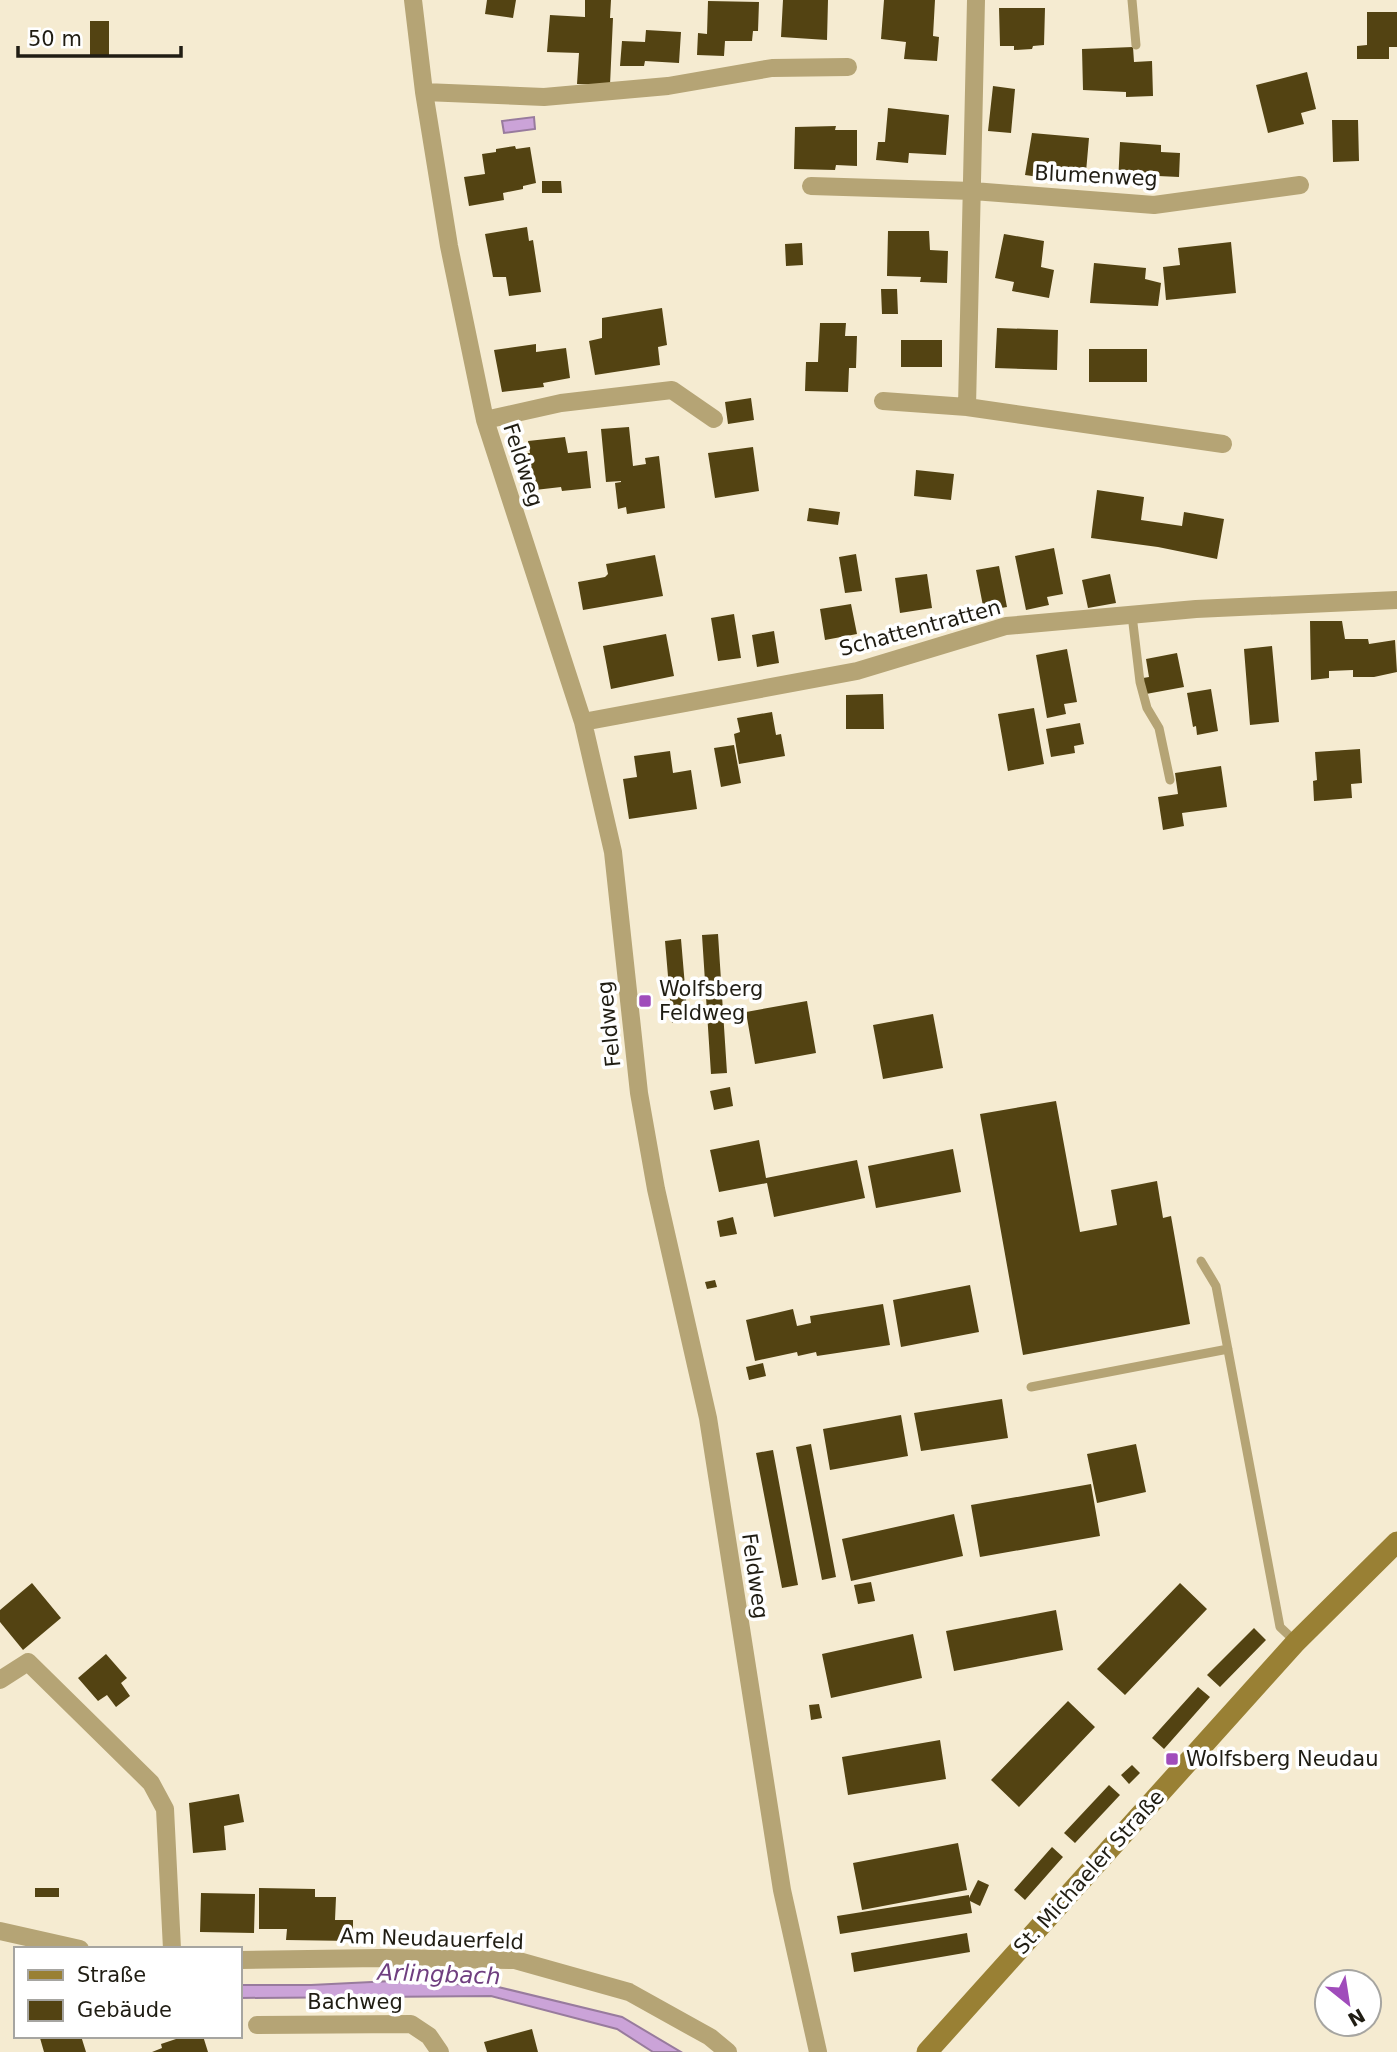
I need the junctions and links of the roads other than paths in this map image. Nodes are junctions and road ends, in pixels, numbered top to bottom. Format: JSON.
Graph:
{"nodes":[{"id":1,"x":413,"y":0,"type":"edge"},
{"id":2,"x":976,"y":0,"type":"edge"},
{"id":3,"x":1132,"y":0,"type":"edge"},
{"id":4,"x":1136,"y":46,"type":"dead end"},
{"id":5,"x":848,"y":67,"type":"dead end"},
{"id":6,"x":424,"y":92,"type":"junction"},
{"id":7,"x":1300,"y":185,"type":"dead end"},
{"id":8,"x":811,"y":186,"type":"dead end"},
{"id":9,"x":973,"y":191,"type":"junction"},
{"id":10,"x":883,"y":401,"type":"dead end"},
{"id":11,"x":967,"y":407,"type":"junction"},
{"id":12,"x":714,"y":419,"type":"dead end"},
{"id":13,"x":485,"y":420,"type":"junction"},
{"id":14,"x":1223,"y":444,"type":"dead end"},
{"id":15,"x":1397,"y":600,"type":"edge"},
{"id":16,"x":1132,"y":615,"type":"junction"},
{"id":17,"x":583,"y":722,"type":"junction"},
{"id":18,"x":1170,"y":780,"type":"dead end"},
{"id":19,"x":1201,"y":1261,"type":"dead end"},
{"id":20,"x":1228,"y":1349,"type":"junction"},
{"id":21,"x":1031,"y":1387,"type":"dead end"},
{"id":22,"x":1397,"y":1542,"type":"edge"},
{"id":23,"x":1296,"y":1642,"type":"junction"},
{"id":24,"x":0,"y":1680,"type":"edge"},
{"id":25,"x":0,"y":1931,"type":"edge"},
{"id":26,"x":71,"y":1947,"type":"edge"},
{"id":27,"x":172,"y":1947,"type":"edge"},
{"id":28,"x":242,"y":1961,"type":"edge"},
{"id":29,"x":257,"y":2025,"type":"dead end"},
{"id":30,"x":440,"y":2052,"type":"edge"},
{"id":31,"x":728,"y":2052,"type":"edge"},
{"id":32,"x":818,"y":2052,"type":"edge"},
{"id":33,"x":927,"y":2052,"type":"edge"}],
"edges":[{"from":1,"to":6,"type":"street","name":"Feldweg"},
{"from":2,"to":9,"type":"street"},
{"from":3,"to":4,"type":"lane"},
{"from":5,"to":6,"type":"street"},
{"from":6,"to":13,"type":"street","name":"Feldweg"},
{"from":7,"to":9,"type":"street","name":"Blumenweg"},
{"from":8,"to":9,"type":"street","name":"Blumenweg"},
{"from":9,"to":11,"type":"street"},
{"from":10,"to":11,"type":"street"},
{"from":11,"to":14,"type":"street"},
{"from":12,"to":13,"type":"street"},
{"from":13,"to":17,"type":"street","name":"Feldweg"},
{"from":15,"to":16,"type":"street","name":"Schattentratten"},
{"from":16,"to":17,"type":"street","name":"Schattentratten"},
{"from":16,"to":18,"type":"lane"},
{"from":17,"to":32,"type":"street","name":"Feldweg"},
{"from":19,"to":20,"type":"lane"},
{"from":20,"to":21,"type":"lane"},
{"from":20,"to":23,"type":"lane"},
{"from":22,"to":23,"type":"main road","name":"St. Michaeler Straße"},
{"from":23,"to":33,"type":"main road","name":"St. Michaeler Straße"},
{"from":24,"to":27,"type":"street"},
{"from":25,"to":26,"type":"street"},
{"from":28,"to":31,"type":"street","name":"Am Neudauerfeld"},
{"from":29,"to":30,"type":"street","name":"Bachweg"}]}
